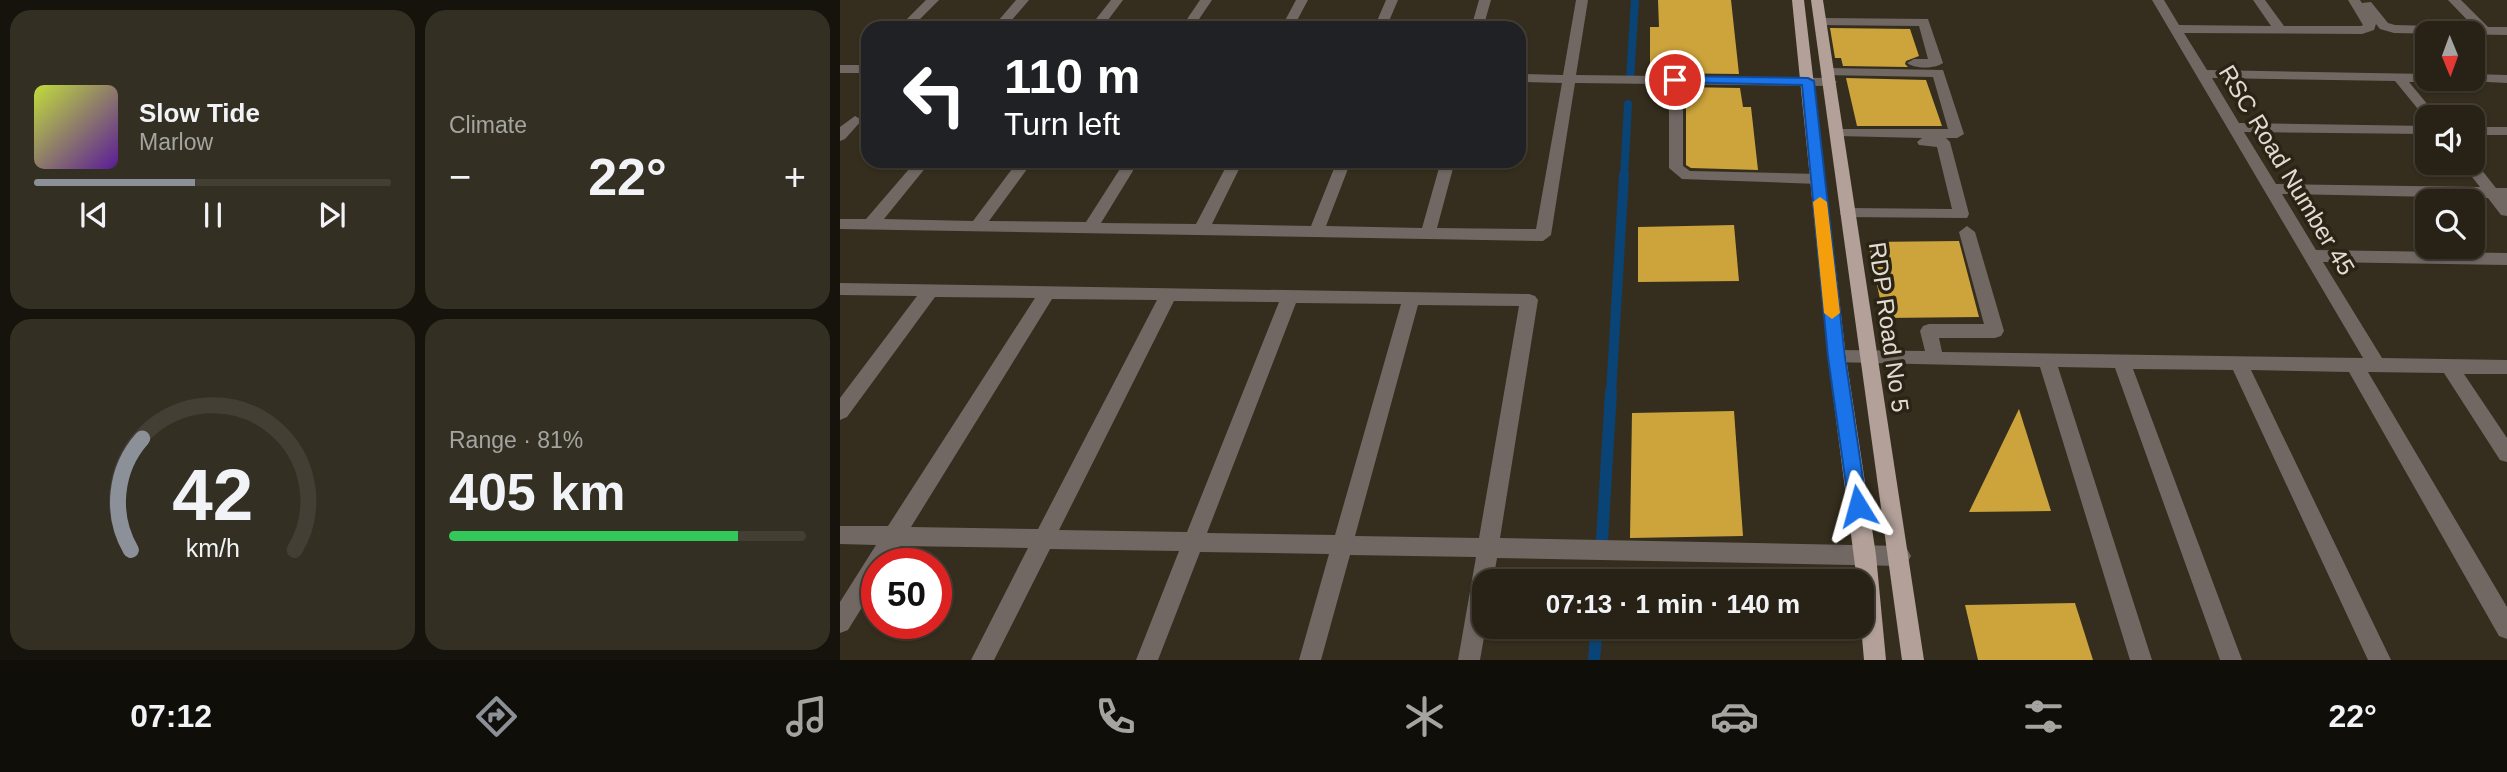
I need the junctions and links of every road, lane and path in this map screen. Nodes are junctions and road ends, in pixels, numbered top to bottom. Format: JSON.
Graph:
{"nodes":[{"id":1,"x":933,"y":0,"type":"edge"},
{"id":2,"x":1023,"y":0,"type":"edge"},
{"id":3,"x":1117,"y":0,"type":"edge"},
{"id":4,"x":1206,"y":0,"type":"edge"},
{"id":5,"x":1302,"y":0,"type":"edge"},
{"id":6,"x":1392,"y":0,"type":"edge"},
{"id":7,"x":1485,"y":0,"type":"edge"},
{"id":8,"x":1582,"y":0,"type":"edge"},
{"id":9,"x":1798,"y":0,"type":"edge"},
{"id":10,"x":1817,"y":0,"type":"edge"},
{"id":11,"x":2158,"y":0,"type":"edge"},
{"id":12,"x":2259,"y":0,"type":"edge"},
{"id":13,"x":2354,"y":0,"type":"edge"},
{"id":14,"x":2363,"y":0,"type":"edge"},
{"id":15,"x":2454,"y":0,"type":"edge"},
{"id":16,"x":911,"y":21,"type":"edge"},
{"id":17,"x":1004,"y":21,"type":"edge"},
{"id":18,"x":1101,"y":21,"type":"edge"},
{"id":19,"x":1192,"y":21,"type":"edge"},
{"id":20,"x":1291,"y":21,"type":"edge"},
{"id":21,"x":1383,"y":21,"type":"edge"},
{"id":22,"x":1479,"y":21,"type":"edge"},
{"id":23,"x":2475,"y":21,"type":"edge"},
{"id":24,"x":1821,"y":22,"type":"junction"},
{"id":25,"x":2175,"y":29,"type":"junction"},
{"id":26,"x":2280,"y":29,"type":"junction"},
{"id":27,"x":2415,"y":29,"type":"edge"},
{"id":28,"x":2485,"y":31,"type":"edge"},
{"id":29,"x":2507,"y":31,"type":"edge"},
{"id":30,"x":861,"y":67,"type":"edge"},
{"id":31,"x":840,"y":69,"type":"edge"},
{"id":32,"x":1828,"y":72,"type":"junction"},
{"id":33,"x":2203,"y":75,"type":"junction"},
{"id":34,"x":2398,"y":77,"type":"junction"},
{"id":35,"x":1526,"y":78,"type":"edge"},
{"id":36,"x":1569,"y":78,"type":"junction"},
{"id":37,"x":2415,"y":78,"type":"edge"},
{"id":38,"x":2485,"y":78,"type":"edge"},
{"id":39,"x":2507,"y":79,"type":"edge"},
{"id":40,"x":1808,"y":81,"type":"junction"},
{"id":41,"x":1676,"y":101,"type":"dead end"},
{"id":42,"x":2421,"y":105,"type":"edge"},
{"id":43,"x":855,"y":120,"type":"dead end"},
{"id":44,"x":2234,"y":127,"type":"junction"},
{"id":45,"x":2415,"y":130,"type":"edge"},
{"id":46,"x":2485,"y":131,"type":"edge"},
{"id":47,"x":2507,"y":131,"type":"edge"},
{"id":48,"x":840,"y":136,"type":"edge"},
{"id":49,"x":1837,"y":137,"type":"junction"},
{"id":50,"x":918,"y":168,"type":"edge"},
{"id":51,"x":1021,"y":168,"type":"edge"},
{"id":52,"x":1128,"y":168,"type":"edge"},
{"id":53,"x":1232,"y":168,"type":"edge"},
{"id":54,"x":1341,"y":168,"type":"edge"},
{"id":55,"x":1446,"y":168,"type":"edge"},
{"id":56,"x":2481,"y":175,"type":"edge"},
{"id":57,"x":1818,"y":179,"type":"junction"},
{"id":58,"x":2272,"y":189,"type":"junction"},
{"id":59,"x":2500,"y":193,"type":"edge"},
{"id":60,"x":2507,"y":211,"type":"edge"},
{"id":61,"x":1848,"y":213,"type":"junction"},
{"id":62,"x":840,"y":224,"type":"edge"},
{"id":63,"x":870,"y":225,"type":"junction"},
{"id":64,"x":977,"y":226,"type":"junction"},
{"id":65,"x":1090,"y":228,"type":"junction"},
{"id":66,"x":1201,"y":230,"type":"junction"},
{"id":67,"x":1316,"y":232,"type":"junction"},
{"id":68,"x":1966,"y":232,"type":"dead end"},
{"id":69,"x":1428,"y":233,"type":"junction"},
{"id":70,"x":2311,"y":256,"type":"junction"},
{"id":71,"x":2507,"y":259,"type":"edge"},
{"id":72,"x":840,"y":289,"type":"edge"},
{"id":73,"x":930,"y":291,"type":"junction"},
{"id":74,"x":1047,"y":293,"type":"junction"},
{"id":75,"x":1170,"y":294,"type":"junction"},
{"id":76,"x":1290,"y":296,"type":"junction"},
{"id":77,"x":1411,"y":299,"type":"junction"},
{"id":78,"x":1837,"y":357,"type":"junction"},
{"id":79,"x":1868,"y":357,"type":"junction"},
{"id":80,"x":1936,"y":358,"type":"junction"},
{"id":81,"x":2047,"y":360,"type":"junction"},
{"id":82,"x":2121,"y":360,"type":"junction"},
{"id":83,"x":2238,"y":362,"type":"junction"},
{"id":84,"x":2354,"y":364,"type":"junction"},
{"id":85,"x":2376,"y":364,"type":"junction"},
{"id":86,"x":2449,"y":366,"type":"junction"},
{"id":87,"x":2507,"y":367,"type":"edge"},
{"id":88,"x":840,"y":412,"type":"edge"},
{"id":89,"x":2507,"y":454,"type":"edge"},
{"id":90,"x":840,"y":535,"type":"edge"},
{"id":91,"x":894,"y":536,"type":"junction"},
{"id":92,"x":1044,"y":539,"type":"junction"},
{"id":93,"x":1194,"y":541,"type":"junction"},
{"id":94,"x":1342,"y":545,"type":"junction"},
{"id":95,"x":1488,"y":548,"type":"junction"},
{"id":96,"x":1865,"y":555,"type":"junction"},
{"id":97,"x":1900,"y":556,"type":"junction"},
{"id":98,"x":840,"y":622,"type":"edge"},
{"id":99,"x":2507,"y":628,"type":"edge"},
{"id":100,"x":982,"y":660,"type":"edge"},
{"id":101,"x":1147,"y":660,"type":"edge"},
{"id":102,"x":1310,"y":660,"type":"edge"},
{"id":103,"x":1469,"y":660,"type":"edge"},
{"id":104,"x":1875,"y":660,"type":"edge"},
{"id":105,"x":1913,"y":660,"type":"edge"},
{"id":106,"x":2141,"y":660,"type":"edge"},
{"id":107,"x":2231,"y":660,"type":"edge"},
{"id":108,"x":2380,"y":660,"type":"edge"}],
"edges":[{"from":1,"to":16,"type":"street"},
{"from":2,"to":17,"type":"street"},
{"from":3,"to":18,"type":"street"},
{"from":4,"to":19,"type":"street"},
{"from":5,"to":20,"type":"street"},
{"from":6,"to":21,"type":"street"},
{"from":7,"to":22,"type":"street"},
{"from":8,"to":36,"type":"street"},
{"from":9,"to":40,"type":"main road"},
{"from":10,"to":24,"type":"main road","name":"RDP Road No 5"},
{"from":11,"to":25,"type":"street","name":"RSC Road Number 45"},
{"from":12,"to":26,"type":"street"},
{"from":13,"to":26,"type":"street"},
{"from":14,"to":27,"type":"street"},
{"from":15,"to":23,"type":"street"},
{"from":24,"to":32,"type":"main road","name":"RDP Road No 5"},
{"from":24,"to":32,"type":"street"},
{"from":25,"to":26,"type":"street"},
{"from":25,"to":33,"type":"street","name":"RSC Road Number 45"},
{"from":28,"to":29,"type":"street"},
{"from":30,"to":31,"type":"street"},
{"from":32,"to":40,"type":"street"},
{"from":32,"to":49,"type":"main road","name":"RDP Road No 5"},
{"from":32,"to":49,"type":"street"},
{"from":33,"to":34,"type":"street"},
{"from":33,"to":44,"type":"street","name":"RSC Road Number 45"},
{"from":34,"to":37,"type":"street"},
{"from":34,"to":42,"type":"street"},
{"from":35,"to":36,"type":"street"},
{"from":36,"to":40,"type":"street"},
{"from":36,"to":69,"type":"street"},
{"from":38,"to":39,"type":"street"},
{"from":40,"to":57,"type":"main road"},
{"from":41,"to":57,"type":"street"},
{"from":43,"to":48,"type":"street"},
{"from":44,"to":45,"type":"street"},
{"from":44,"to":58,"type":"street","name":"RSC Road Number 45"},
{"from":46,"to":47,"type":"street"},
{"from":49,"to":61,"type":"main road","name":"RDP Road No 5"},
{"from":49,"to":61,"type":"street"},
{"from":50,"to":63,"type":"street"},
{"from":51,"to":64,"type":"street"},
{"from":52,"to":65,"type":"street"},
{"from":53,"to":66,"type":"street"},
{"from":54,"to":67,"type":"street"},
{"from":55,"to":69,"type":"street"},
{"from":56,"to":59,"type":"street"},
{"from":57,"to":78,"type":"main road"},
{"from":58,"to":59,"type":"street"},
{"from":58,"to":70,"type":"street","name":"RSC Road Number 45"},
{"from":59,"to":60,"type":"street"},
{"from":61,"to":79,"type":"main road","name":"RDP Road No 5"},
{"from":62,"to":63,"type":"street"},
{"from":63,"to":64,"type":"street"},
{"from":64,"to":65,"type":"street"},
{"from":65,"to":66,"type":"street"},
{"from":66,"to":67,"type":"street"},
{"from":67,"to":69,"type":"street"},
{"from":68,"to":80,"type":"street"},
{"from":70,"to":71,"type":"street"},
{"from":70,"to":85,"type":"street","name":"RSC Road Number 45"},
{"from":72,"to":73,"type":"street"},
{"from":73,"to":74,"type":"street"},
{"from":73,"to":88,"type":"street"},
{"from":74,"to":75,"type":"street"},
{"from":74,"to":91,"type":"street"},
{"from":75,"to":76,"type":"street"},
{"from":75,"to":92,"type":"street"},
{"from":76,"to":77,"type":"street"},
{"from":76,"to":93,"type":"street"},
{"from":77,"to":94,"type":"street"},
{"from":77,"to":95,"type":"street"},
{"from":78,"to":79,"type":"street"},
{"from":78,"to":96,"type":"main road"},
{"from":79,"to":80,"type":"street"},
{"from":79,"to":97,"type":"main road","name":"RDP Road No 5"},
{"from":80,"to":81,"type":"street"},
{"from":81,"to":82,"type":"street"},
{"from":81,"to":106,"type":"street"},
{"from":82,"to":83,"type":"street"},
{"from":82,"to":107,"type":"street"},
{"from":83,"to":84,"type":"street"},
{"from":83,"to":108,"type":"street"},
{"from":84,"to":85,"type":"street"},
{"from":84,"to":99,"type":"street"},
{"from":85,"to":86,"type":"street"},
{"from":86,"to":87,"type":"street"},
{"from":86,"to":89,"type":"street"},
{"from":90,"to":91,"type":"street"},
{"from":91,"to":92,"type":"street"},
{"from":91,"to":98,"type":"street"},
{"from":92,"to":93,"type":"street"},
{"from":92,"to":100,"type":"street"},
{"from":93,"to":94,"type":"street"},
{"from":93,"to":101,"type":"street"},
{"from":94,"to":95,"type":"street"},
{"from":94,"to":102,"type":"street"},
{"from":95,"to":96,"type":"street"},
{"from":95,"to":103,"type":"street"},
{"from":96,"to":97,"type":"street"},
{"from":96,"to":104,"type":"main road"},
{"from":97,"to":105,"type":"main road","name":"RDP Road No 5"}]}
